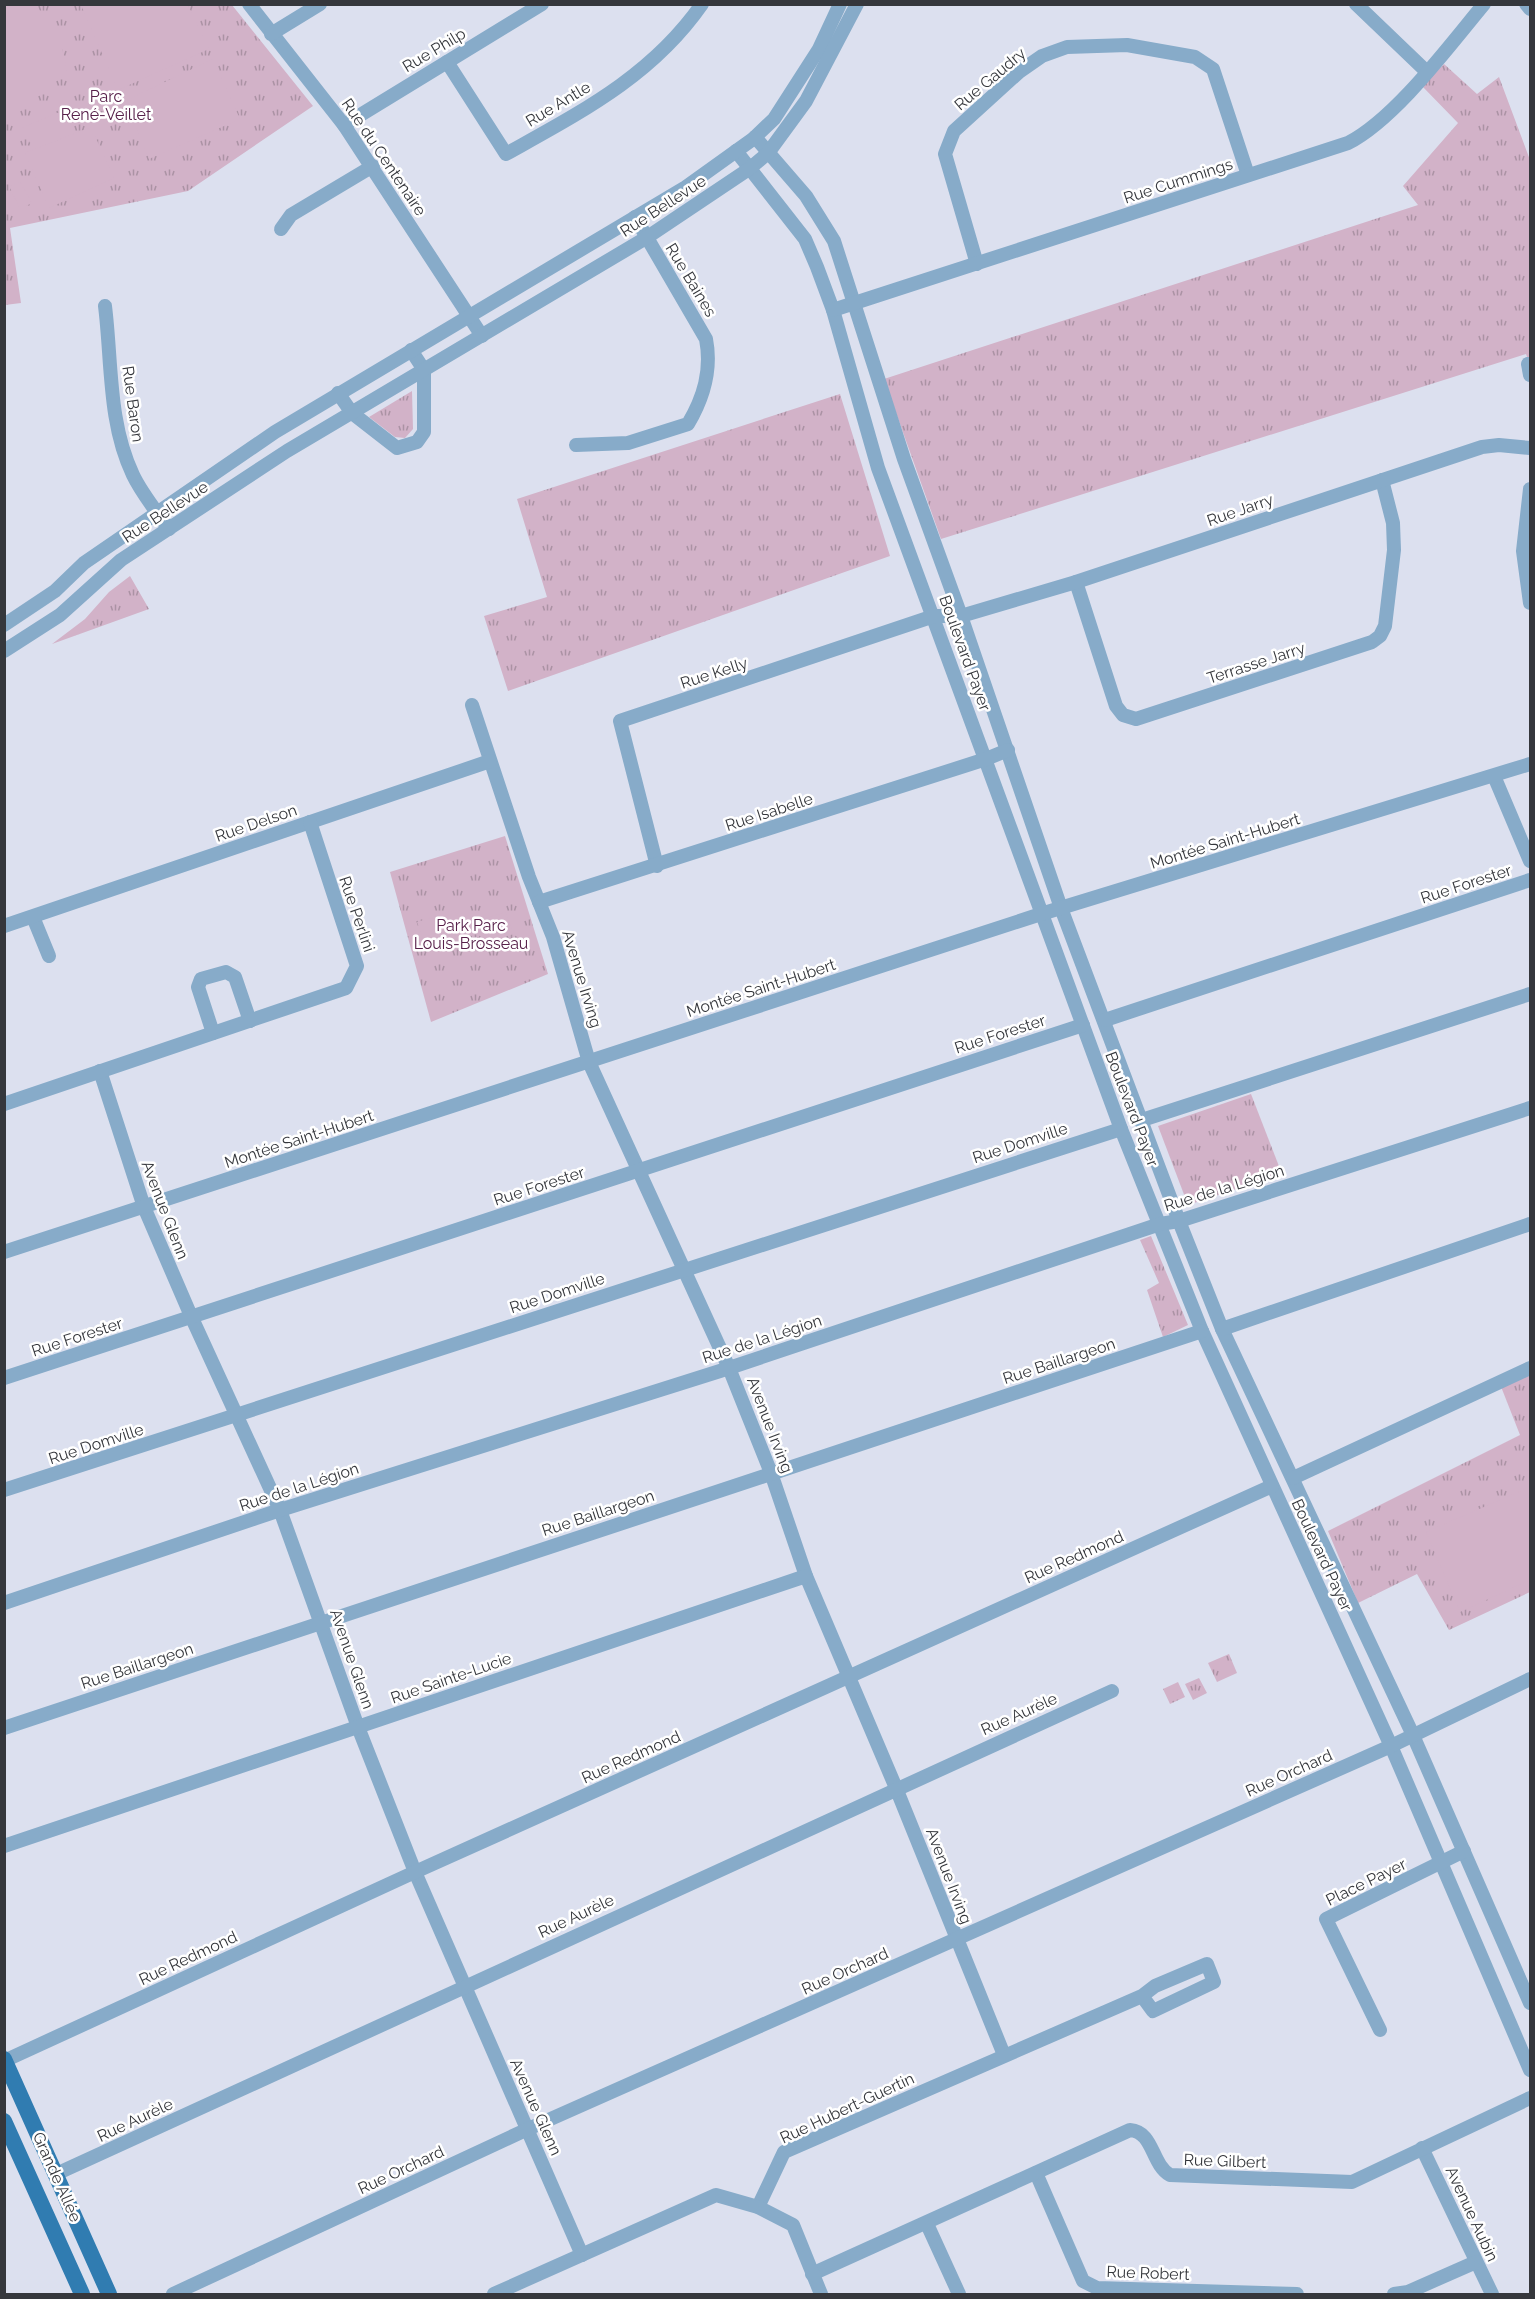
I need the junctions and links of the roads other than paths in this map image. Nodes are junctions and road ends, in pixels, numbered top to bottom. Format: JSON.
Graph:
{"nodes":[{"id":1,"x":249,"y":4,"type":"edge"},
{"id":2,"x":320,"y":4,"type":"edge"},
{"id":3,"x":542,"y":4,"type":"edge"},
{"id":4,"x":702,"y":4,"type":"edge"},
{"id":5,"x":840,"y":4,"type":"edge"},
{"id":6,"x":857,"y":4,"type":"edge"},
{"id":7,"x":1356,"y":4,"type":"edge"},
{"id":8,"x":1484,"y":4,"type":"edge"},
{"id":9,"x":1526,"y":4,"type":"edge"},
{"id":10,"x":1530,"y":9,"type":"edge"},
{"id":11,"x":271,"y":34,"type":"junction"},
{"id":12,"x":447,"y":62,"type":"junction"},
{"id":13,"x":1427,"y":72,"type":"junction"},
{"id":14,"x":344,"y":125,"type":"junction"},
{"id":15,"x":755,"y":137,"type":"junction"},
{"id":16,"x":736,"y":151,"type":"junction"},
{"id":17,"x":768,"y":153,"type":"junction"},
{"id":18,"x":373,"y":166,"type":"junction"},
{"id":19,"x":749,"y":170,"type":"junction"},
{"id":20,"x":1248,"y":175,"type":"junction"},
{"id":21,"x":635,"y":217,"type":"junction"},
{"id":22,"x":281,"y":229,"type":"dead end"},
{"id":23,"x":646,"y":238,"type":"junction"},
{"id":24,"x":977,"y":264,"type":"junction"},
{"id":25,"x":856,"y":303,"type":"junction"},
{"id":26,"x":105,"y":306,"type":"dead end"},
{"id":27,"x":833,"y":310,"type":"junction"},
{"id":28,"x":468,"y":315,"type":"junction"},
{"id":29,"x":482,"y":336,"type":"junction"},
{"id":30,"x":411,"y":350,"type":"junction"},
{"id":31,"x":424,"y":370,"type":"junction"},
{"id":32,"x":338,"y":393,"type":"junction"},
{"id":33,"x":352,"y":413,"type":"junction"},
{"id":34,"x":576,"y":445,"type":"dead end"},
{"id":35,"x":1530,"y":448,"type":"edge"},
{"id":36,"x":1382,"y":480,"type":"junction"},
{"id":37,"x":1530,"y":489,"type":"edge"},
{"id":38,"x":157,"y":511,"type":"junction"},
{"id":39,"x":169,"y":530,"type":"junction"},
{"id":40,"x":1076,"y":582,"type":"junction"},
{"id":41,"x":1530,"y":597,"type":"edge"},
{"id":42,"x":934,"y":616,"type":"junction"},
{"id":43,"x":961,"y":616,"type":"junction"},
{"id":44,"x":4,"y":625,"type":"edge"},
{"id":45,"x":4,"y":651,"type":"edge"},
{"id":46,"x":472,"y":705,"type":"dead end"},
{"id":47,"x":1008,"y":750,"type":"junction"},
{"id":48,"x":986,"y":759,"type":"junction"},
{"id":49,"x":490,"y":761,"type":"junction"},
{"id":50,"x":1530,"y":764,"type":"edge"},
{"id":51,"x":1494,"y":776,"type":"junction"},
{"id":52,"x":310,"y":822,"type":"junction"},
{"id":53,"x":1530,"y":861,"type":"edge"},
{"id":54,"x":657,"y":866,"type":"junction"},
{"id":55,"x":1530,"y":880,"type":"edge"},
{"id":56,"x":539,"y":902,"type":"junction"},
{"id":57,"x":1061,"y":908,"type":"junction"},
{"id":58,"x":1041,"y":914,"type":"junction"},
{"id":59,"x":33,"y":917,"type":"junction"},
{"id":60,"x":4,"y":926,"type":"edge"},
{"id":61,"x":49,"y":956,"type":"dead end"},
{"id":62,"x":1530,"y":994,"type":"edge"},
{"id":63,"x":1105,"y":1020,"type":"junction"},
{"id":64,"x":250,"y":1021,"type":"junction"},
{"id":65,"x":1083,"y":1025,"type":"junction"},
{"id":66,"x":213,"y":1033,"type":"junction"},
{"id":67,"x":589,"y":1062,"type":"junction"},
{"id":68,"x":100,"y":1071,"type":"junction"},
{"id":69,"x":4,"y":1104,"type":"edge"},
{"id":70,"x":1530,"y":1108,"type":"edge"},
{"id":71,"x":1142,"y":1120,"type":"junction"},
{"id":72,"x":1121,"y":1129,"type":"junction"},
{"id":73,"x":639,"y":1171,"type":"junction"},
{"id":74,"x":144,"y":1207,"type":"junction"},
{"id":75,"x":1179,"y":1221,"type":"junction"},
{"id":76,"x":1160,"y":1224,"type":"junction"},
{"id":77,"x":1530,"y":1224,"type":"edge"},
{"id":78,"x":4,"y":1252,"type":"edge"},
{"id":79,"x":682,"y":1269,"type":"junction"},
{"id":80,"x":190,"y":1316,"type":"junction"},
{"id":81,"x":1222,"y":1329,"type":"junction"},
{"id":82,"x":1202,"y":1331,"type":"junction"},
{"id":83,"x":729,"y":1368,"type":"junction"},
{"id":84,"x":1530,"y":1368,"type":"edge"},
{"id":85,"x":4,"y":1378,"type":"edge"},
{"id":86,"x":237,"y":1416,"type":"junction"},
{"id":87,"x":771,"y":1473,"type":"junction"},
{"id":88,"x":1293,"y":1478,"type":"junction"},
{"id":89,"x":1272,"y":1486,"type":"junction"},
{"id":90,"x":4,"y":1490,"type":"edge"},
{"id":91,"x":280,"y":1510,"type":"junction"},
{"id":92,"x":806,"y":1576,"type":"junction"},
{"id":93,"x":4,"y":1603,"type":"edge"},
{"id":94,"x":322,"y":1622,"type":"junction"},
{"id":95,"x":849,"y":1676,"type":"junction"},
{"id":96,"x":1530,"y":1679,"type":"edge"},
{"id":97,"x":1112,"y":1691,"type":"dead end"},
{"id":98,"x":358,"y":1727,"type":"junction"},
{"id":99,"x":4,"y":1728,"type":"edge"},
{"id":100,"x":1412,"y":1733,"type":"junction"},
{"id":101,"x":1391,"y":1746,"type":"junction"},
{"id":102,"x":896,"y":1788,"type":"junction"},
{"id":103,"x":4,"y":1846,"type":"edge"},
{"id":104,"x":1464,"y":1851,"type":"junction"},
{"id":105,"x":1441,"y":1864,"type":"junction"},
{"id":106,"x":415,"y":1872,"type":"junction"},
{"id":107,"x":956,"y":1940,"type":"junction"},
{"id":108,"x":464,"y":1986,"type":"junction"},
{"id":109,"x":1143,"y":1996,"type":"junction"},
{"id":110,"x":1530,"y":2003,"type":"edge"},
{"id":111,"x":1380,"y":2030,"type":"dead end"},
{"id":112,"x":1004,"y":2055,"type":"junction"},
{"id":113,"x":5,"y":2060,"type":"edge"},
{"id":114,"x":1530,"y":2070,"type":"edge"},
{"id":115,"x":1530,"y":2098,"type":"edge"},
{"id":116,"x":4,"y":2121,"type":"edge"},
{"id":117,"x":528,"y":2129,"type":"junction"},
{"id":118,"x":1422,"y":2148,"type":"junction"},
{"id":119,"x":1036,"y":2173,"type":"junction"},
{"id":120,"x":56,"y":2175,"type":"junction"},
{"id":121,"x":758,"y":2207,"type":"junction"},
{"id":122,"x":927,"y":2223,"type":"junction"},
{"id":123,"x":582,"y":2255,"type":"junction"},
{"id":124,"x":1476,"y":2262,"type":"junction"},
{"id":125,"x":812,"y":2274,"type":"junction"},
{"id":126,"x":82,"y":2295,"type":"edge"},
{"id":127,"x":109,"y":2295,"type":"edge"},
{"id":128,"x":173,"y":2295,"type":"edge"},
{"id":129,"x":494,"y":2295,"type":"edge"},
{"id":130,"x":821,"y":2295,"type":"edge"},
{"id":131,"x":959,"y":2295,"type":"edge"},
{"id":132,"x":1297,"y":2295,"type":"edge"},
{"id":133,"x":1394,"y":2295,"type":"edge"},
{"id":134,"x":1491,"y":2295,"type":"edge"}],
"edges":[{"from":1,"to":11,"type":"street","name":"Rue du Centenaire"},
{"from":2,"to":11,"type":"street"},
{"from":3,"to":12,"type":"street","name":"Rue Philp"},
{"from":4,"to":12,"type":"street","name":"Rue Antle"},
{"from":5,"to":15,"type":"street","name":"Rue Bellevue"},
{"from":6,"to":17,"type":"street","name":"Rue Bellevue"},
{"from":7,"to":13,"type":"street"},
{"from":8,"to":13,"type":"street","name":"Rue Cummings"},
{"from":9,"to":10,"type":"street"},
{"from":11,"to":14,"type":"street","name":"Rue du Centenaire"},
{"from":12,"to":14,"type":"street","name":"Rue Philp"},
{"from":13,"to":20,"type":"street","name":"Rue Cummings"},
{"from":14,"to":18,"type":"street","name":"Rue du Centenaire"},
{"from":15,"to":16,"type":"street","name":"Rue Bellevue"},
{"from":15,"to":17,"type":"street","name":"Boulevard Payer"},
{"from":16,"to":19,"type":"street","name":"Boulevard Payer"},
{"from":16,"to":21,"type":"street","name":"Rue Bellevue"},
{"from":17,"to":19,"type":"street","name":"Rue Bellevue"},
{"from":17,"to":25,"type":"street","name":"Boulevard Payer"},
{"from":18,"to":22,"type":"street"},
{"from":18,"to":28,"type":"street","name":"Rue du Centenaire"},
{"from":19,"to":23,"type":"street","name":"Rue Bellevue"},
{"from":19,"to":27,"type":"street","name":"Boulevard Payer"},
{"from":20,"to":24,"type":"street","name":"Rue Cummings"},
{"from":20,"to":24,"type":"street","name":"Rue Gaudry"},
{"from":21,"to":23,"type":"street","name":"Rue Baines"},
{"from":21,"to":28,"type":"street","name":"Rue Bellevue"},
{"from":23,"to":29,"type":"street","name":"Rue Bellevue"},
{"from":23,"to":34,"type":"street","name":"Rue Baines"},
{"from":24,"to":25,"type":"street","name":"Rue Cummings"},
{"from":25,"to":27,"type":"street","name":"Rue Cummings"},
{"from":25,"to":43,"type":"street","name":"Boulevard Payer"},
{"from":26,"to":38,"type":"street","name":"Rue Baron"},
{"from":27,"to":42,"type":"street","name":"Boulevard Payer"},
{"from":28,"to":29,"type":"street","name":"Rue du Centenaire"},
{"from":28,"to":30,"type":"street","name":"Rue Bellevue"},
{"from":29,"to":31,"type":"street","name":"Rue Bellevue"},
{"from":30,"to":31,"type":"street"},
{"from":30,"to":32,"type":"street","name":"Rue Bellevue"},
{"from":31,"to":33,"type":"street","name":"Rue Bellevue"},
{"from":31,"to":33,"type":"street"},
{"from":32,"to":33,"type":"street"},
{"from":32,"to":38,"type":"street","name":"Rue Bellevue"},
{"from":33,"to":39,"type":"street","name":"Rue Bellevue"},
{"from":35,"to":36,"type":"street","name":"Rue Jarry"},
{"from":36,"to":40,"type":"street","name":"Rue Jarry"},
{"from":36,"to":40,"type":"street","name":"Terrasse Jarry"},
{"from":37,"to":41,"type":"street"},
{"from":38,"to":39,"type":"street","name":"Rue Baron"},
{"from":38,"to":44,"type":"street","name":"Rue Bellevue"},
{"from":39,"to":45,"type":"street","name":"Rue Bellevue"},
{"from":40,"to":43,"type":"street","name":"Rue Jarry"},
{"from":42,"to":43,"type":"street","name":"Rue Kelly"},
{"from":42,"to":48,"type":"street","name":"Boulevard Payer"},
{"from":42,"to":54,"type":"street","name":"Rue Kelly"},
{"from":43,"to":47,"type":"street","name":"Boulevard Payer"},
{"from":46,"to":49,"type":"street","name":"Avenue Irving"},
{"from":47,"to":48,"type":"street","name":"Rue Isabelle"},
{"from":47,"to":57,"type":"street","name":"Boulevard Payer"},
{"from":48,"to":54,"type":"street","name":"Rue Isabelle"},
{"from":48,"to":58,"type":"street","name":"Boulevard Payer"},
{"from":49,"to":52,"type":"street","name":"Rue Delson"},
{"from":49,"to":56,"type":"street","name":"Avenue Irving"},
{"from":50,"to":51,"type":"street","name":"Montée Saint-Hubert"},
{"from":51,"to":53,"type":"street"},
{"from":51,"to":57,"type":"street","name":"Montée Saint-Hubert"},
{"from":52,"to":59,"type":"street","name":"Rue Delson"},
{"from":52,"to":64,"type":"street","name":"Rue Perlini"},
{"from":54,"to":56,"type":"street","name":"Rue Isabelle"},
{"from":55,"to":63,"type":"street","name":"Rue Forester"},
{"from":56,"to":67,"type":"street","name":"Avenue Irving"},
{"from":57,"to":58,"type":"street","name":"Montée Saint-Hubert"},
{"from":57,"to":63,"type":"street","name":"Boulevard Payer"},
{"from":58,"to":65,"type":"street","name":"Boulevard Payer"},
{"from":58,"to":67,"type":"street","name":"Montée Saint-Hubert"},
{"from":59,"to":60,"type":"street","name":"Rue Delson"},
{"from":59,"to":61,"type":"street"},
{"from":62,"to":71,"type":"street"},
{"from":63,"to":71,"type":"street","name":"Boulevard Payer"},
{"from":64,"to":66,"type":"street","name":"Rue Perlini"},
{"from":64,"to":66,"type":"street"},
{"from":65,"to":72,"type":"street","name":"Boulevard Payer"},
{"from":65,"to":73,"type":"street","name":"Rue Forester"},
{"from":66,"to":68,"type":"street","name":"Rue Perlini"},
{"from":67,"to":73,"type":"street","name":"Avenue Irving"},
{"from":67,"to":74,"type":"street","name":"Montée Saint-Hubert"},
{"from":68,"to":69,"type":"street","name":"Rue Perlini"},
{"from":68,"to":74,"type":"street","name":"Avenue Glenn"},
{"from":70,"to":75,"type":"street","name":"Rue de la Légion"},
{"from":71,"to":75,"type":"street","name":"Boulevard Payer"},
{"from":72,"to":76,"type":"street","name":"Boulevard Payer"},
{"from":72,"to":79,"type":"street","name":"Rue Domville"},
{"from":73,"to":79,"type":"street","name":"Avenue Irving"},
{"from":73,"to":80,"type":"street","name":"Rue Forester"},
{"from":74,"to":78,"type":"street","name":"Montée Saint-Hubert"},
{"from":74,"to":80,"type":"street","name":"Avenue Glenn"},
{"from":75,"to":76,"type":"street","name":"Rue de la Légion"},
{"from":75,"to":81,"type":"street","name":"Boulevard Payer"},
{"from":76,"to":82,"type":"street","name":"Boulevard Payer"},
{"from":76,"to":83,"type":"street","name":"Rue de la Légion"},
{"from":77,"to":81,"type":"street"},
{"from":79,"to":83,"type":"street","name":"Avenue Irving"},
{"from":79,"to":86,"type":"street","name":"Rue Domville"},
{"from":80,"to":85,"type":"street","name":"Rue Forester"},
{"from":80,"to":86,"type":"street","name":"Avenue Glenn"},
{"from":81,"to":88,"type":"street","name":"Boulevard Payer"},
{"from":82,"to":87,"type":"street","name":"Rue Baillargeon"},
{"from":82,"to":89,"type":"street","name":"Boulevard Payer"},
{"from":83,"to":87,"type":"street","name":"Avenue Irving"},
{"from":83,"to":91,"type":"street","name":"Rue de la Légion"},
{"from":84,"to":88,"type":"street"},
{"from":86,"to":90,"type":"street","name":"Rue Domville"},
{"from":86,"to":91,"type":"street","name":"Avenue Glenn"},
{"from":87,"to":92,"type":"street","name":"Avenue Irving"},
{"from":87,"to":94,"type":"street","name":"Rue Baillargeon"},
{"from":88,"to":100,"type":"street","name":"Boulevard Payer"},
{"from":89,"to":95,"type":"street","name":"Rue Redmond"},
{"from":89,"to":101,"type":"street","name":"Boulevard Payer"},
{"from":91,"to":93,"type":"street","name":"Rue de la Légion"},
{"from":91,"to":94,"type":"street","name":"Avenue Glenn"},
{"from":92,"to":95,"type":"street","name":"Avenue Irving"},
{"from":92,"to":98,"type":"street","name":"Rue Sainte-Lucie"},
{"from":94,"to":98,"type":"street","name":"Avenue Glenn"},
{"from":94,"to":99,"type":"street","name":"Rue Baillargeon"},
{"from":95,"to":102,"type":"street","name":"Avenue Irving"},
{"from":95,"to":106,"type":"street","name":"Rue Redmond"},
{"from":96,"to":100,"type":"street","name":"Rue Orchard"},
{"from":97,"to":102,"type":"street","name":"Rue Aurèle"},
{"from":98,"to":103,"type":"street","name":"Rue Sainte-Lucie"},
{"from":98,"to":106,"type":"street","name":"Avenue Glenn"},
{"from":100,"to":101,"type":"street","name":"Rue Orchard"},
{"from":100,"to":104,"type":"street","name":"Boulevard Payer"},
{"from":101,"to":105,"type":"street","name":"Boulevard Payer"},
{"from":101,"to":107,"type":"street","name":"Rue Orchard"},
{"from":102,"to":107,"type":"street","name":"Avenue Irving"},
{"from":102,"to":108,"type":"street","name":"Rue Aurèle"},
{"from":104,"to":105,"type":"street","name":"Place Payer"},
{"from":104,"to":110,"type":"street","name":"Boulevard Payer"},
{"from":105,"to":111,"type":"street","name":"Place Payer"},
{"from":105,"to":114,"type":"street","name":"Boulevard Payer"},
{"from":106,"to":108,"type":"street","name":"Avenue Glenn"},
{"from":106,"to":113,"type":"street","name":"Rue Redmond"},
{"from":107,"to":112,"type":"street","name":"Avenue Irving"},
{"from":107,"to":117,"type":"street","name":"Rue Orchard"},
{"from":108,"to":117,"type":"street","name":"Avenue Glenn"},
{"from":108,"to":120,"type":"street","name":"Rue Aurèle"},
{"from":109,"to":109,"type":"street","name":"Rue Hubert-Guertin"},
{"from":109,"to":112,"type":"street","name":"Rue Hubert-Guertin"},
{"from":112,"to":121,"type":"street","name":"Rue Hubert-Guertin"},
{"from":113,"to":120,"type":"main road","name":"Grande Allée"},
{"from":115,"to":118,"type":"street","name":"Rue Gilbert"},
{"from":116,"to":126,"type":"main road","name":"Grande Allée"},
{"from":117,"to":123,"type":"street","name":"Avenue Glenn"},
{"from":117,"to":128,"type":"street","name":"Rue Orchard"},
{"from":118,"to":119,"type":"street","name":"Rue Gilbert"},
{"from":118,"to":124,"type":"street","name":"Avenue Aubin"},
{"from":119,"to":122,"type":"street","name":"Rue Gilbert"},
{"from":119,"to":132,"type":"street","name":"Rue Robert"},
{"from":120,"to":127,"type":"main road","name":"Grande Allée"},
{"from":121,"to":123,"type":"street"},
{"from":121,"to":125,"type":"street"},
{"from":122,"to":125,"type":"street","name":"Rue Gilbert"},
{"from":122,"to":131,"type":"street"},
{"from":123,"to":129,"type":"street"},
{"from":124,"to":133,"type":"street"},
{"from":124,"to":134,"type":"street","name":"Avenue Aubin"},
{"from":125,"to":130,"type":"street"}]}
